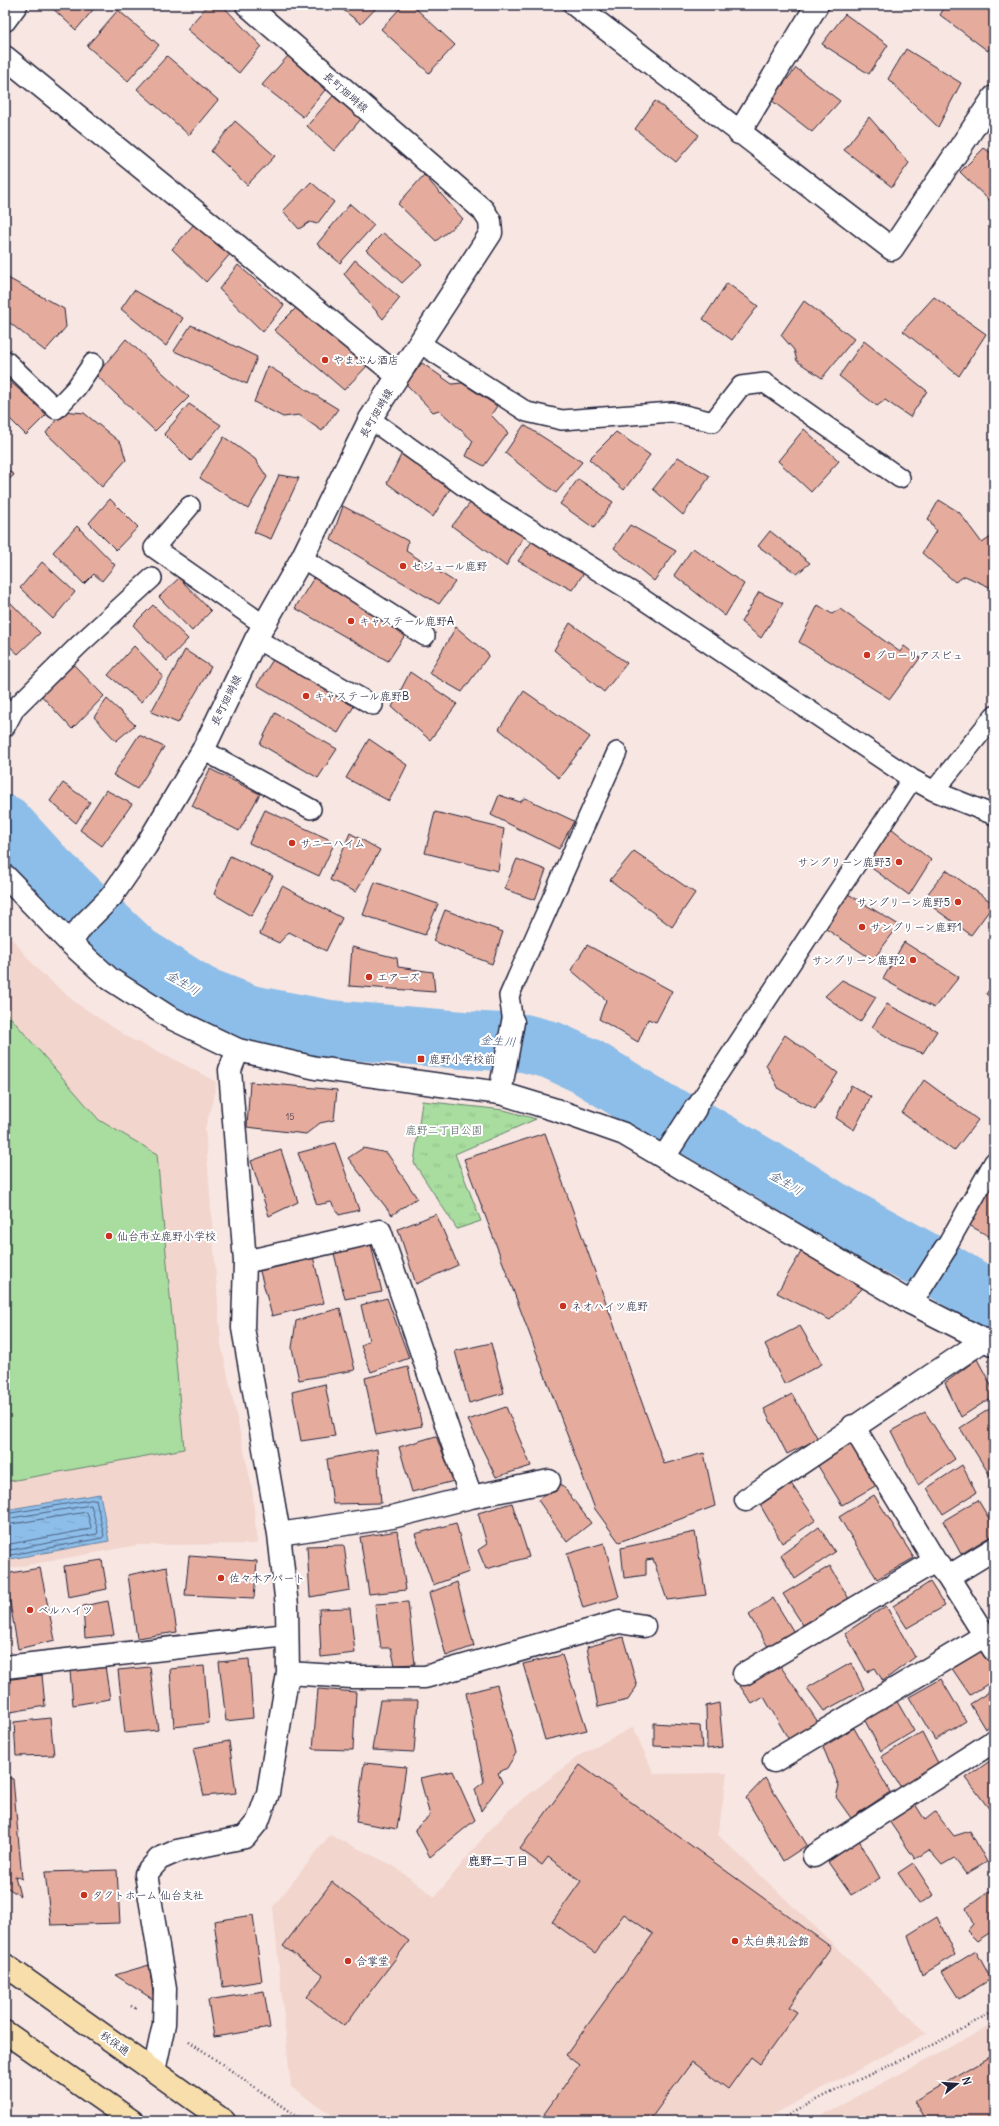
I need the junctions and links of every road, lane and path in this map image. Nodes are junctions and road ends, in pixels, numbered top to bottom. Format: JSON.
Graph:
{"nodes":[{"id":1,"x":16,"y":5,"type":"edge"},
{"id":2,"x":247,"y":5,"type":"edge"},
{"id":3,"x":575,"y":5,"type":"edge"},
{"id":4,"x":817,"y":5,"type":"edge"},
{"id":5,"x":5,"y":20,"type":"edge"},
{"id":6,"x":5,"y":57,"type":"edge"},
{"id":7,"x":994,"y":97,"type":"edge"},
{"id":8,"x":739,"y":133,"type":"junction"},
{"id":9,"x":420,"y":344,"type":"junction"},
{"id":10,"x":5,"y":360,"type":"edge"},
{"id":11,"x":92,"y":363,"type":"dead end"},
{"id":12,"x":398,"y":376,"type":"junction"},
{"id":13,"x":370,"y":419,"type":"junction"},
{"id":14,"x":900,"y":478,"type":"dead end"},
{"id":15,"x":190,"y":506,"type":"dead end"},
{"id":16,"x":302,"y":558,"type":"junction"},
{"id":17,"x":152,"y":578,"type":"dead end"},
{"id":18,"x":260,"y":632,"type":"junction"},
{"id":19,"x":425,"y":636,"type":"dead end"},
{"id":20,"x":373,"y":705,"type":"dead end"},
{"id":21,"x":994,"y":716,"type":"edge"},
{"id":22,"x":5,"y":728,"type":"edge"},
{"id":23,"x":203,"y":750,"type":"junction"},
{"id":24,"x":617,"y":752,"type":"dead end"},
{"id":25,"x":912,"y":779,"type":"junction"},
{"id":26,"x":934,"y":791,"type":"junction"},
{"id":27,"x":312,"y":809,"type":"dead end"},
{"id":28,"x":994,"y":815,"type":"edge"},
{"id":29,"x":5,"y":876,"type":"edge"},
{"id":30,"x":70,"y":943,"type":"junction"},
{"id":31,"x":513,"y":1022,"type":"joint"},
{"id":32,"x":238,"y":1050,"type":"junction"},
{"id":33,"x":500,"y":1094,"type":"junction"},
{"id":34,"x":695,"y":1109,"type":"joint"},
{"id":35,"x":664,"y":1157,"type":"junction"},
{"id":36,"x":994,"y":1162,"type":"edge"},
{"id":37,"x":945,"y":1249,"type":"joint"},
{"id":38,"x":245,"y":1262,"type":"junction"},
{"id":39,"x":911,"y":1304,"type":"junction"},
{"id":40,"x":989,"y":1343,"type":"edge"},
{"id":41,"x":853,"y":1426,"type":"junction"},
{"id":42,"x":549,"y":1481,"type":"dead end"},
{"id":43,"x":471,"y":1497,"type":"junction"},
{"id":44,"x":746,"y":1500,"type":"dead end"},
{"id":45,"x":279,"y":1534,"type":"junction"},
{"id":46,"x":994,"y":1549,"type":"edge"},
{"id":47,"x":941,"y":1569,"type":"junction"},
{"id":48,"x":644,"y":1626,"type":"dead end"},
{"id":49,"x":287,"y":1636,"type":"junction"},
{"id":50,"x":989,"y":1643,"type":"edge"},
{"id":51,"x":5,"y":1667,"type":"edge"},
{"id":52,"x":288,"y":1673,"type":"junction"},
{"id":53,"x":744,"y":1674,"type":"dead end"},
{"id":54,"x":994,"y":1741,"type":"edge"},
{"id":55,"x":774,"y":1761,"type":"dead end"},
{"id":56,"x":814,"y":1856,"type":"dead end"},
{"id":57,"x":5,"y":1965,"type":"edge"},
{"id":58,"x":131,"y":2006,"type":"dead end"},
{"id":59,"x":994,"y":2010,"type":"edge"},
{"id":60,"x":164,"y":2024,"type":"junction"},
{"id":61,"x":5,"y":2032,"type":"edge"},
{"id":62,"x":154,"y":2071,"type":"junction"},
{"id":63,"x":132,"y":2121,"type":"edge"},
{"id":64,"x":224,"y":2121,"type":"edge"},
{"id":65,"x":303,"y":2121,"type":"edge"},
{"id":66,"x":778,"y":2121,"type":"edge"}],
"edges":[{"from":1,"to":5,"type":"street"},
{"from":2,"to":9,"type":"street","name":"長町畑塒線"},
{"from":3,"to":8,"type":"street"},
{"from":4,"to":8,"type":"street"},
{"from":6,"to":12,"type":"street"},
{"from":7,"to":8,"type":"street"},
{"from":9,"to":12,"type":"street","name":"長町畑塒線"},
{"from":9,"to":14,"type":"lane"},
{"from":10,"to":11,"type":"lane"},
{"from":12,"to":13,"type":"street","name":"長町畑塒線"},
{"from":13,"to":16,"type":"street","name":"長町畑塒線"},
{"from":13,"to":25,"type":"lane"},
{"from":15,"to":18,"type":"lane"},
{"from":16,"to":18,"type":"street","name":"長町畑塒線"},
{"from":16,"to":19,"type":"lane"},
{"from":17,"to":22,"type":"lane"},
{"from":18,"to":20,"type":"lane"},
{"from":18,"to":23,"type":"street","name":"長町畑塒線"},
{"from":21,"to":26,"type":"lane"},
{"from":23,"to":27,"type":"lane"},
{"from":23,"to":30,"type":"street","name":"長町畑塒線"},
{"from":24,"to":31,"type":"lane"},
{"from":25,"to":26,"type":"lane"},
{"from":25,"to":34,"type":"lane"},
{"from":26,"to":28,"type":"lane"},
{"from":29,"to":30,"type":"street"},
{"from":30,"to":32,"type":"street"},
{"from":31,"to":33,"type":"street"},
{"from":32,"to":33,"type":"street"},
{"from":32,"to":38,"type":"street"},
{"from":33,"to":35,"type":"street"},
{"from":34,"to":35,"type":"street"},
{"from":35,"to":39,"type":"street"},
{"from":36,"to":37,"type":"lane"},
{"from":37,"to":39,"type":"street"},
{"from":38,"to":43,"type":"street"},
{"from":38,"to":45,"type":"street"},
{"from":39,"to":40,"type":"street"},
{"from":40,"to":41,"type":"street"},
{"from":41,"to":44,"type":"street"},
{"from":41,"to":47,"type":"street"},
{"from":42,"to":43,"type":"street"},
{"from":43,"to":45,"type":"street"},
{"from":45,"to":49,"type":"street"},
{"from":46,"to":47,"type":"street"},
{"from":47,"to":50,"type":"street"},
{"from":47,"to":53,"type":"street"},
{"from":48,"to":52,"type":"street"},
{"from":49,"to":51,"type":"street"},
{"from":49,"to":52,"type":"street"},
{"from":50,"to":55,"type":"street"},
{"from":52,"to":60,"type":"street"},
{"from":54,"to":56,"type":"street"},
{"from":57,"to":62,"type":"highway","name":"秋保通"},
{"from":58,"to":60,"type":"path"},
{"from":59,"to":66,"type":"path"},
{"from":60,"to":62,"type":"street"},
{"from":60,"to":65,"type":"path"},
{"from":61,"to":63,"type":"highway"},
{"from":62,"to":64,"type":"highway","name":"秋保通"}]}
